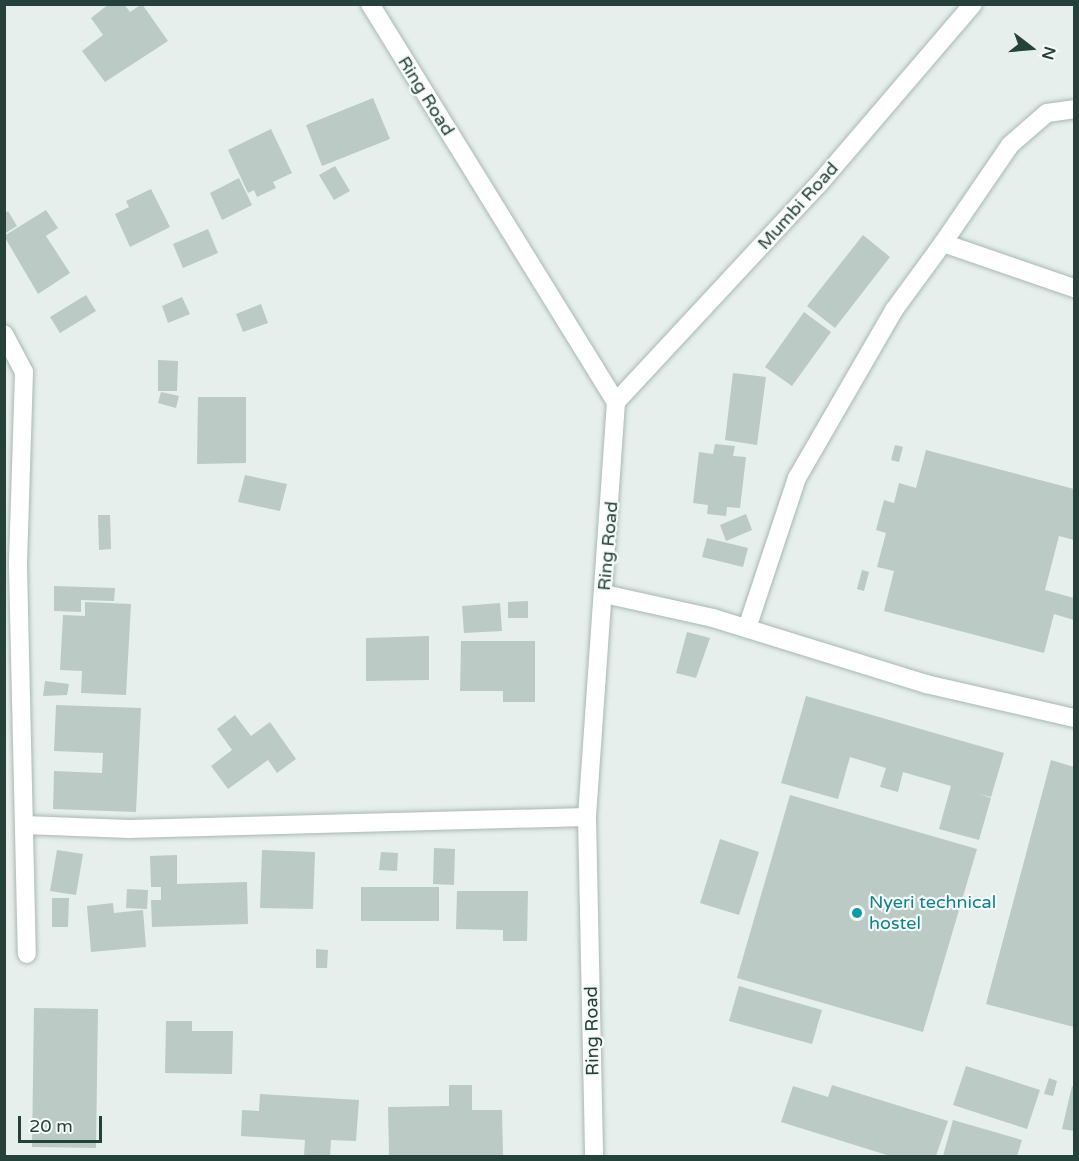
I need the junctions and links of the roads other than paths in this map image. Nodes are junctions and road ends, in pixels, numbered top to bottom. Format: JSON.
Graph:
{"nodes":[{"id":1,"x":370,"y":4,"type":"edge"},
{"id":2,"x":973,"y":4,"type":"edge"},
{"id":3,"x":1074,"y":109,"type":"edge"},
{"id":4,"x":943,"y":243,"type":"junction"},
{"id":5,"x":1074,"y":288,"type":"edge"},
{"id":6,"x":4,"y":334,"type":"edge"},
{"id":7,"x":616,"y":402,"type":"junction"},
{"id":8,"x":604,"y":594,"type":"junction"},
{"id":9,"x":747,"y":628,"type":"junction"},
{"id":10,"x":1074,"y":718,"type":"edge"},
{"id":11,"x":587,"y":817,"type":"junction"},
{"id":12,"x":24,"y":825,"type":"junction"},
{"id":13,"x":27,"y":954,"type":"dead end"},
{"id":14,"x":594,"y":1156,"type":"edge"}],
"edges":[{"from":1,"to":7,"type":"street","name":"Ring Road"},
{"from":2,"to":7,"type":"street","name":"Mumbi Road"},
{"from":3,"to":4,"type":"street"},
{"from":4,"to":5,"type":"street"},
{"from":4,"to":9,"type":"street"},
{"from":6,"to":12,"type":"street"},
{"from":7,"to":8,"type":"street","name":"Ring Road"},
{"from":8,"to":9,"type":"street"},
{"from":8,"to":11,"type":"street","name":"Ring Road"},
{"from":9,"to":10,"type":"street"},
{"from":11,"to":12,"type":"street"},
{"from":11,"to":14,"type":"street","name":"Ring Road"},
{"from":12,"to":13,"type":"street"}]}
